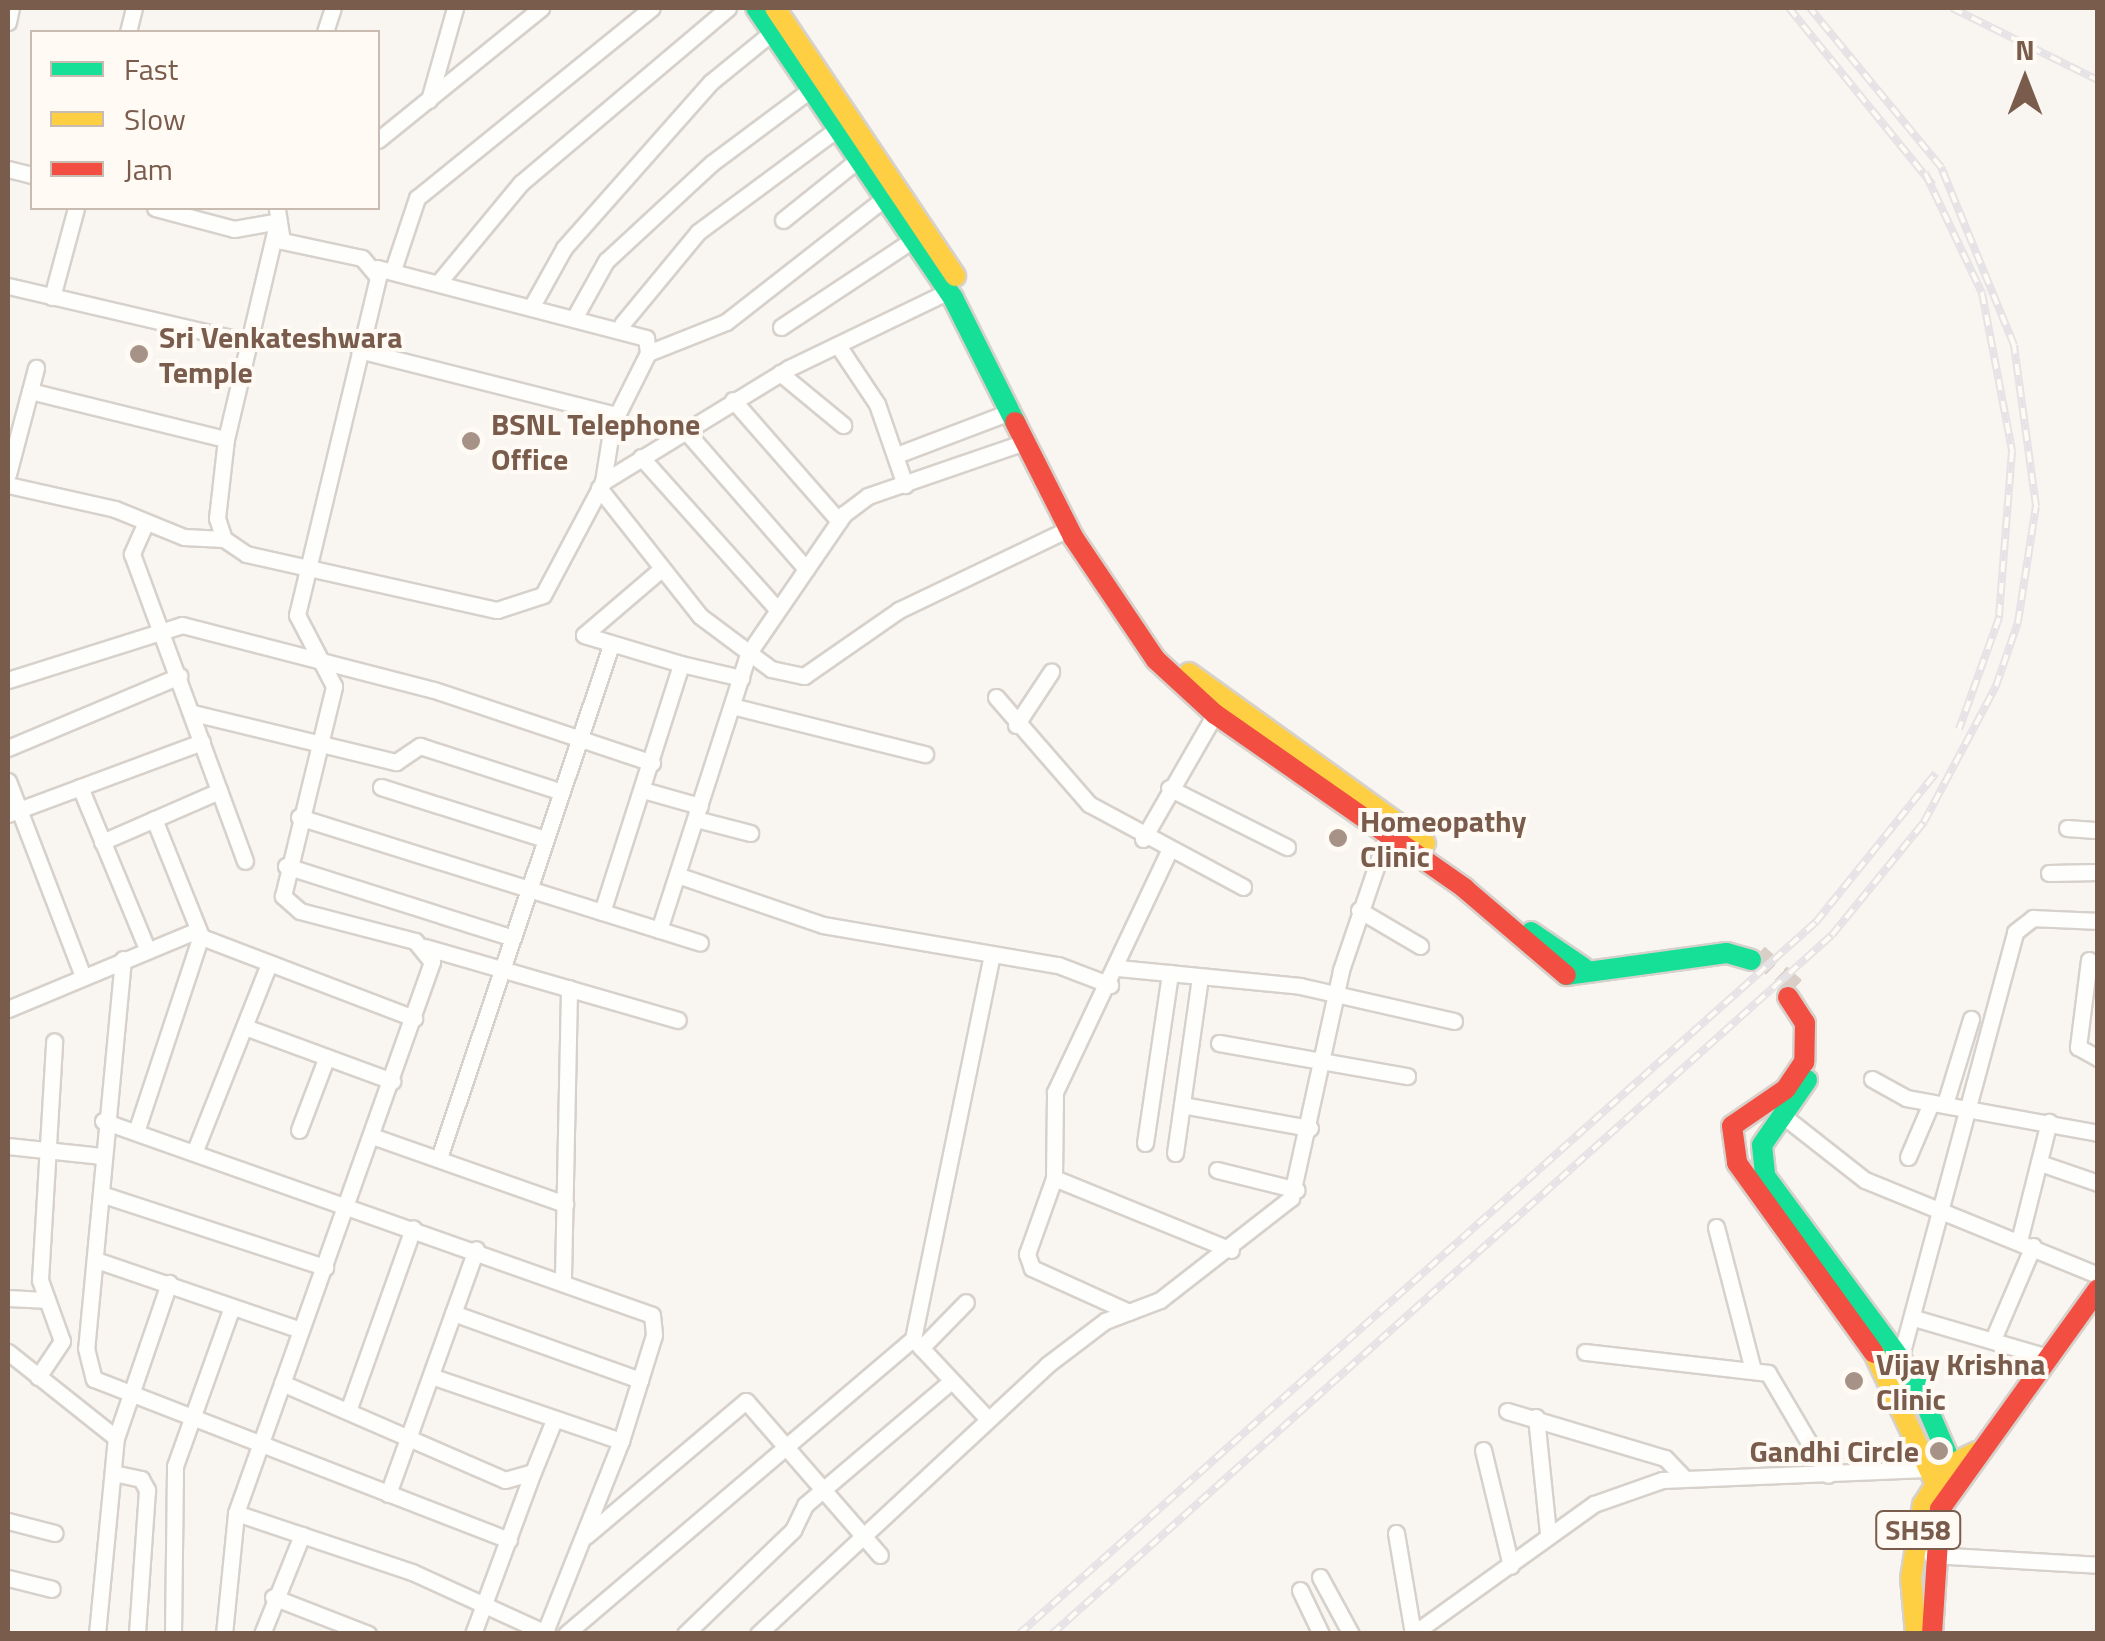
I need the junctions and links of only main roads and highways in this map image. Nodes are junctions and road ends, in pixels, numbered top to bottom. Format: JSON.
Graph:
{"nodes":[{"id":1,"x":756,"y":8,"type":"edge"},
{"id":2,"x":775,"y":8,"type":"edge"},
{"id":3,"x":2098,"y":1290,"type":"edge"},
{"id":4,"x":1942,"y":1480,"type":"junction"},
{"id":5,"x":1916,"y":1634,"type":"edge"},
{"id":6,"x":1932,"y":1634,"type":"edge"}],
"edges":[{"from":1,"to":2,"type":"main road"},
{"from":3,"to":4,"type":"main road","number":"SH58"},
{"from":4,"to":4,"type":"main road"},
{"from":4,"to":5,"type":"main road","number":"SH58"},
{"from":4,"to":6,"type":"main road","number":"SH58"}]}
